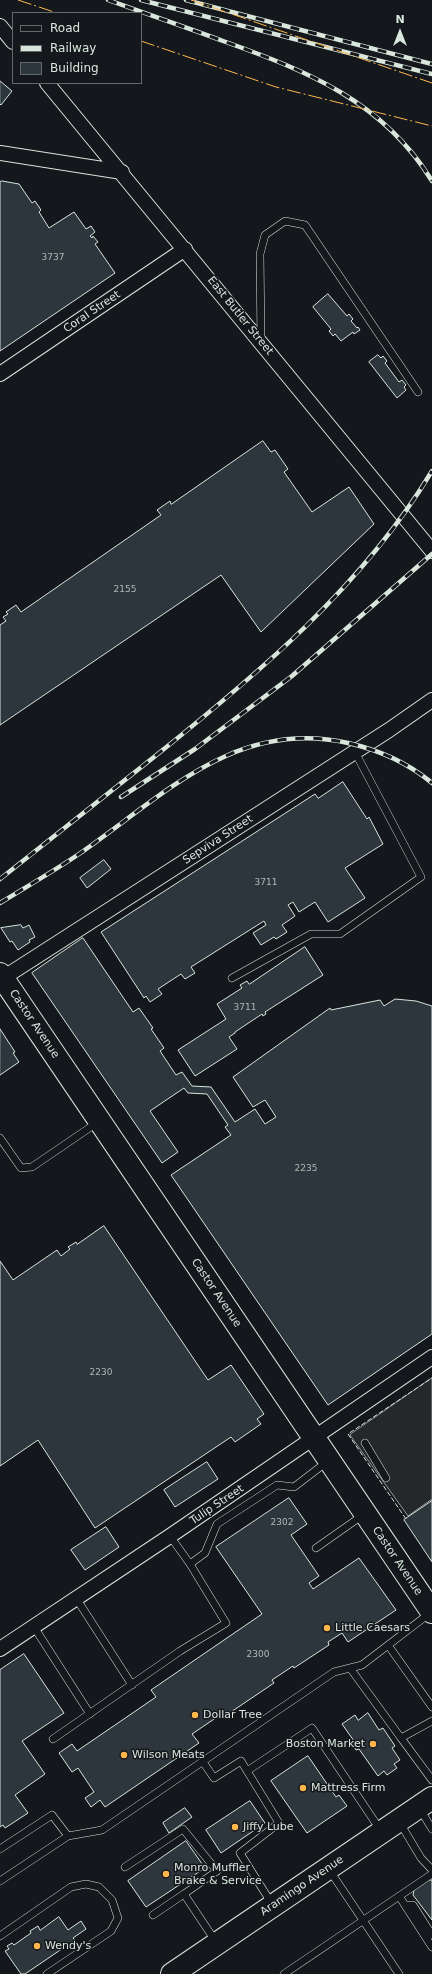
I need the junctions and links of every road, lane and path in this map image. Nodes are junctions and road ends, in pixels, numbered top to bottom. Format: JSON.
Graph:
{"nodes":[{"id":1,"x":0,"y":26,"type":"edge"},
{"id":2,"x":12,"y":41,"type":"edge"},
{"id":3,"x":48,"y":84,"type":"edge"},
{"id":4,"x":0,"y":153,"type":"edge"},
{"id":5,"x":122,"y":172,"type":"junction"},
{"id":6,"x":185,"y":249,"type":"junction"},
{"id":7,"x":261,"y":342,"type":"junction"},
{"id":8,"x":0,"y":374,"type":"edge"},
{"id":9,"x":418,"y":392,"type":"dead end"},
{"id":10,"x":432,"y":551,"type":"edge"},
{"id":11,"x":432,"y":700,"type":"edge"},
{"id":12,"x":355,"y":752,"type":"junction"},
{"id":13,"x":2,"y":976,"type":"edge"},
{"id":14,"x":232,"y":978,"type":"dead end"},
{"id":15,"x":100,"y":1121,"type":"junction"},
{"id":16,"x":0,"y":1138,"type":"edge"},
{"id":17,"x":432,"y":1357,"type":"edge"},
{"id":18,"x":314,"y":1439,"type":"junction"},
{"id":19,"x":365,"y":1443,"type":"dead end"},
{"id":20,"x":329,"y":1461,"type":"junction"},
{"id":21,"x":386,"y":1478,"type":"dead end"},
{"id":22,"x":364,"y":1513,"type":"junction"},
{"id":23,"x":170,"y":1536,"type":"junction"},
{"id":24,"x":316,"y":1548,"type":"dead end"},
{"id":25,"x":190,"y":1564,"type":"junction"},
{"id":26,"x":76,"y":1598,"type":"junction"},
{"id":27,"x":432,"y":1612,"type":"edge"},
{"id":28,"x":34,"y":1627,"type":"junction"},
{"id":29,"x":388,"y":1645,"type":"junction"},
{"id":30,"x":0,"y":1649,"type":"edge"},
{"id":31,"x":350,"y":1668,"type":"junction"},
{"id":32,"x":132,"y":1685,"type":"junction"},
{"id":33,"x":432,"y":1707,"type":"edge"},
{"id":34,"x":90,"y":1714,"type":"junction"},
{"id":35,"x":432,"y":1721,"type":"edge"},
{"id":36,"x":401,"y":1738,"type":"junction"},
{"id":37,"x":54,"y":1739,"type":"dead end"},
{"id":38,"x":203,"y":1762,"type":"junction"},
{"id":39,"x":247,"y":1771,"type":"junction"},
{"id":40,"x":432,"y":1780,"type":"edge"},
{"id":41,"x":425,"y":1803,"type":"edge"},
{"id":42,"x":390,"y":1827,"type":"junction"},
{"id":43,"x":432,"y":1829,"type":"edge"},
{"id":44,"x":68,"y":1836,"type":"junction"},
{"id":45,"x":0,"y":1849,"type":"edge"},
{"id":46,"x":125,"y":1867,"type":"dead end"},
{"id":47,"x":329,"y":1869,"type":"junction"},
{"id":48,"x":432,"y":1870,"type":"edge"},
{"id":49,"x":432,"y":1874,"type":"edge"},
{"id":50,"x":0,"y":1880,"type":"edge"},
{"id":51,"x":184,"y":1894,"type":"junction"},
{"id":52,"x":399,"y":1896,"type":"junction"},
{"id":53,"x":405,"y":1905,"type":"junction"},
{"id":54,"x":273,"y":1906,"type":"junction"},
{"id":55,"x":152,"y":1915,"type":"dead end"},
{"id":56,"x":363,"y":1920,"type":"junction"},
{"id":57,"x":432,"y":1935,"type":"edge"},
{"id":58,"x":0,"y":1936,"type":"edge"},
{"id":59,"x":218,"y":1944,"type":"junction"},
{"id":60,"x":432,"y":1947,"type":"edge"},
{"id":61,"x":175,"y":1973,"type":"edge"},
{"id":62,"x":287,"y":1973,"type":"edge"},
{"id":63,"x":47,"y":1974,"type":"edge"},
{"id":64,"x":399,"y":1974,"type":"edge"}],
"edges":[{"from":1,"to":2,"type":"street"},
{"from":3,"to":5,"type":"street","name":"East Butler Street"},
{"from":4,"to":5,"type":"street"},
{"from":5,"to":6,"type":"street","name":"East Butler Street"},
{"from":6,"to":7,"type":"street","name":"East Butler Street"},
{"from":6,"to":8,"type":"street","name":"Coral Street"},
{"from":7,"to":9,"type":"lane"},
{"from":7,"to":10,"type":"street","name":"East Butler Street"},
{"from":11,"to":12,"type":"street","name":"Sepviva Street"},
{"from":12,"to":13,"type":"street","name":"Sepviva Street"},
{"from":12,"to":14,"type":"lane"},
{"from":13,"to":15,"type":"main road","name":"Castor Avenue"},
{"from":15,"to":16,"type":"lane"},
{"from":15,"to":18,"type":"main road","name":"Castor Avenue"},
{"from":17,"to":18,"type":"street","name":"Tulip Street"},
{"from":18,"to":20,"type":"main road","name":"Castor Avenue"},
{"from":18,"to":23,"type":"street","name":"Tulip Street"},
{"from":19,"to":21,"type":"lane"},
{"from":20,"to":22,"type":"main road","name":"Castor Avenue"},
{"from":20,"to":25,"type":"lane"},
{"from":22,"to":24,"type":"lane"},
{"from":22,"to":27,"type":"main road","name":"Castor Avenue"},
{"from":23,"to":25,"type":"lane"},
{"from":23,"to":26,"type":"street","name":"Tulip Street"},
{"from":25,"to":32,"type":"lane"},
{"from":26,"to":28,"type":"street","name":"Tulip Street"},
{"from":26,"to":32,"type":"lane"},
{"from":27,"to":29,"type":"lane"},
{"from":28,"to":30,"type":"street","name":"Tulip Street"},
{"from":28,"to":34,"type":"lane"},
{"from":29,"to":31,"type":"lane"},
{"from":29,"to":33,"type":"lane"},
{"from":31,"to":36,"type":"lane"},
{"from":31,"to":38,"type":"lane"},
{"from":32,"to":34,"type":"lane"},
{"from":34,"to":37,"type":"lane"},
{"from":35,"to":36,"type":"lane"},
{"from":36,"to":40,"type":"lane"},
{"from":38,"to":39,"type":"lane"},
{"from":38,"to":44,"type":"lane"},
{"from":39,"to":42,"type":"lane"},
{"from":39,"to":54,"type":"lane"},
{"from":41,"to":42,"type":"main road","name":"Aramingo Avenue"},
{"from":41,"to":43,"type":"lane"},
{"from":42,"to":47,"type":"main road","name":"Aramingo Avenue"},
{"from":42,"to":48,"type":"lane"},
{"from":44,"to":45,"type":"lane"},
{"from":44,"to":50,"type":"lane"},
{"from":46,"to":51,"type":"lane"},
{"from":47,"to":54,"type":"main road","name":"Aramingo Avenue"},
{"from":47,"to":56,"type":"lane"},
{"from":49,"to":52,"type":"lane"},
{"from":51,"to":55,"type":"lane"},
{"from":51,"to":59,"type":"lane"},
{"from":52,"to":53,"type":"lane"},
{"from":52,"to":56,"type":"lane"},
{"from":53,"to":57,"type":"lane"},
{"from":53,"to":60,"type":"lane"},
{"from":54,"to":59,"type":"main road","name":"Aramingo Avenue"},
{"from":56,"to":62,"type":"lane"},
{"from":56,"to":64,"type":"lane"},
{"from":58,"to":63,"type":"lane"},
{"from":59,"to":61,"type":"main road","name":"Aramingo Avenue"}]}
